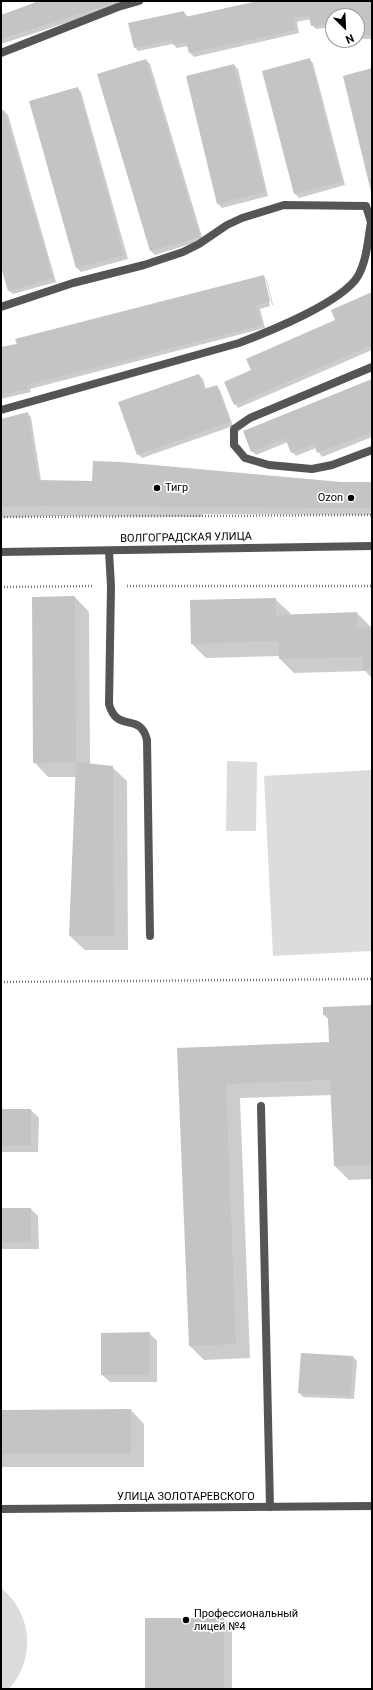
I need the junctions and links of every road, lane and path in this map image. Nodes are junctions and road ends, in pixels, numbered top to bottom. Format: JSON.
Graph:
{"nodes":[{"id":1,"x":139,"y":1,"type":"edge"},
{"id":2,"x":1,"y":53,"type":"edge"},
{"id":3,"x":371,"y":222,"type":"edge"},
{"id":4,"x":1,"y":307,"type":"edge"},
{"id":5,"x":372,"y":367,"type":"edge"},
{"id":6,"x":1,"y":410,"type":"edge"},
{"id":7,"x":372,"y":450,"type":"edge"},
{"id":8,"x":372,"y":515,"type":"edge"},
{"id":9,"x":1,"y":517,"type":"edge"},
{"id":10,"x":372,"y":546,"type":"edge"},
{"id":11,"x":109,"y":551,"type":"junction"},
{"id":12,"x":1,"y":552,"type":"edge"},
{"id":13,"x":1,"y":586,"type":"edge"},
{"id":14,"x":111,"y":586,"type":"junction"},
{"id":15,"x":372,"y":586,"type":"edge"},
{"id":16,"x":150,"y":936,"type":"dead end"},
{"id":17,"x":372,"y":979,"type":"edge"},
{"id":18,"x":1,"y":982,"type":"edge"},
{"id":19,"x":261,"y":1106,"type":"dead end"},
{"id":20,"x":372,"y":1506,"type":"edge"},
{"id":21,"x":270,"y":1507,"type":"junction"},
{"id":22,"x":1,"y":1509,"type":"edge"}],
"edges":[{"from":1,"to":2,"type":"street"},
{"from":3,"to":4,"type":"street"},
{"from":3,"to":6,"type":"street"},
{"from":5,"to":7,"type":"street"},
{"from":8,"to":9,"type":"path"},
{"from":10,"to":11,"type":"street","name":"ВОЛГОГРАДСКАЯ УЛИЦА"},
{"from":11,"to":12,"type":"street","name":"ВОЛГОГРАДСКАЯ УЛИЦА"},
{"from":11,"to":14,"type":"street"},
{"from":13,"to":14,"type":"path"},
{"from":14,"to":15,"type":"path"},
{"from":14,"to":16,"type":"street"},
{"from":17,"to":18,"type":"path"},
{"from":19,"to":21,"type":"street"},
{"from":20,"to":21,"type":"street","name":"УЛИЦА ЗОЛОТАРЕВСКОГО"},
{"from":21,"to":22,"type":"street","name":"УЛИЦА ЗОЛОТАРЕВСКОГО"}]}
